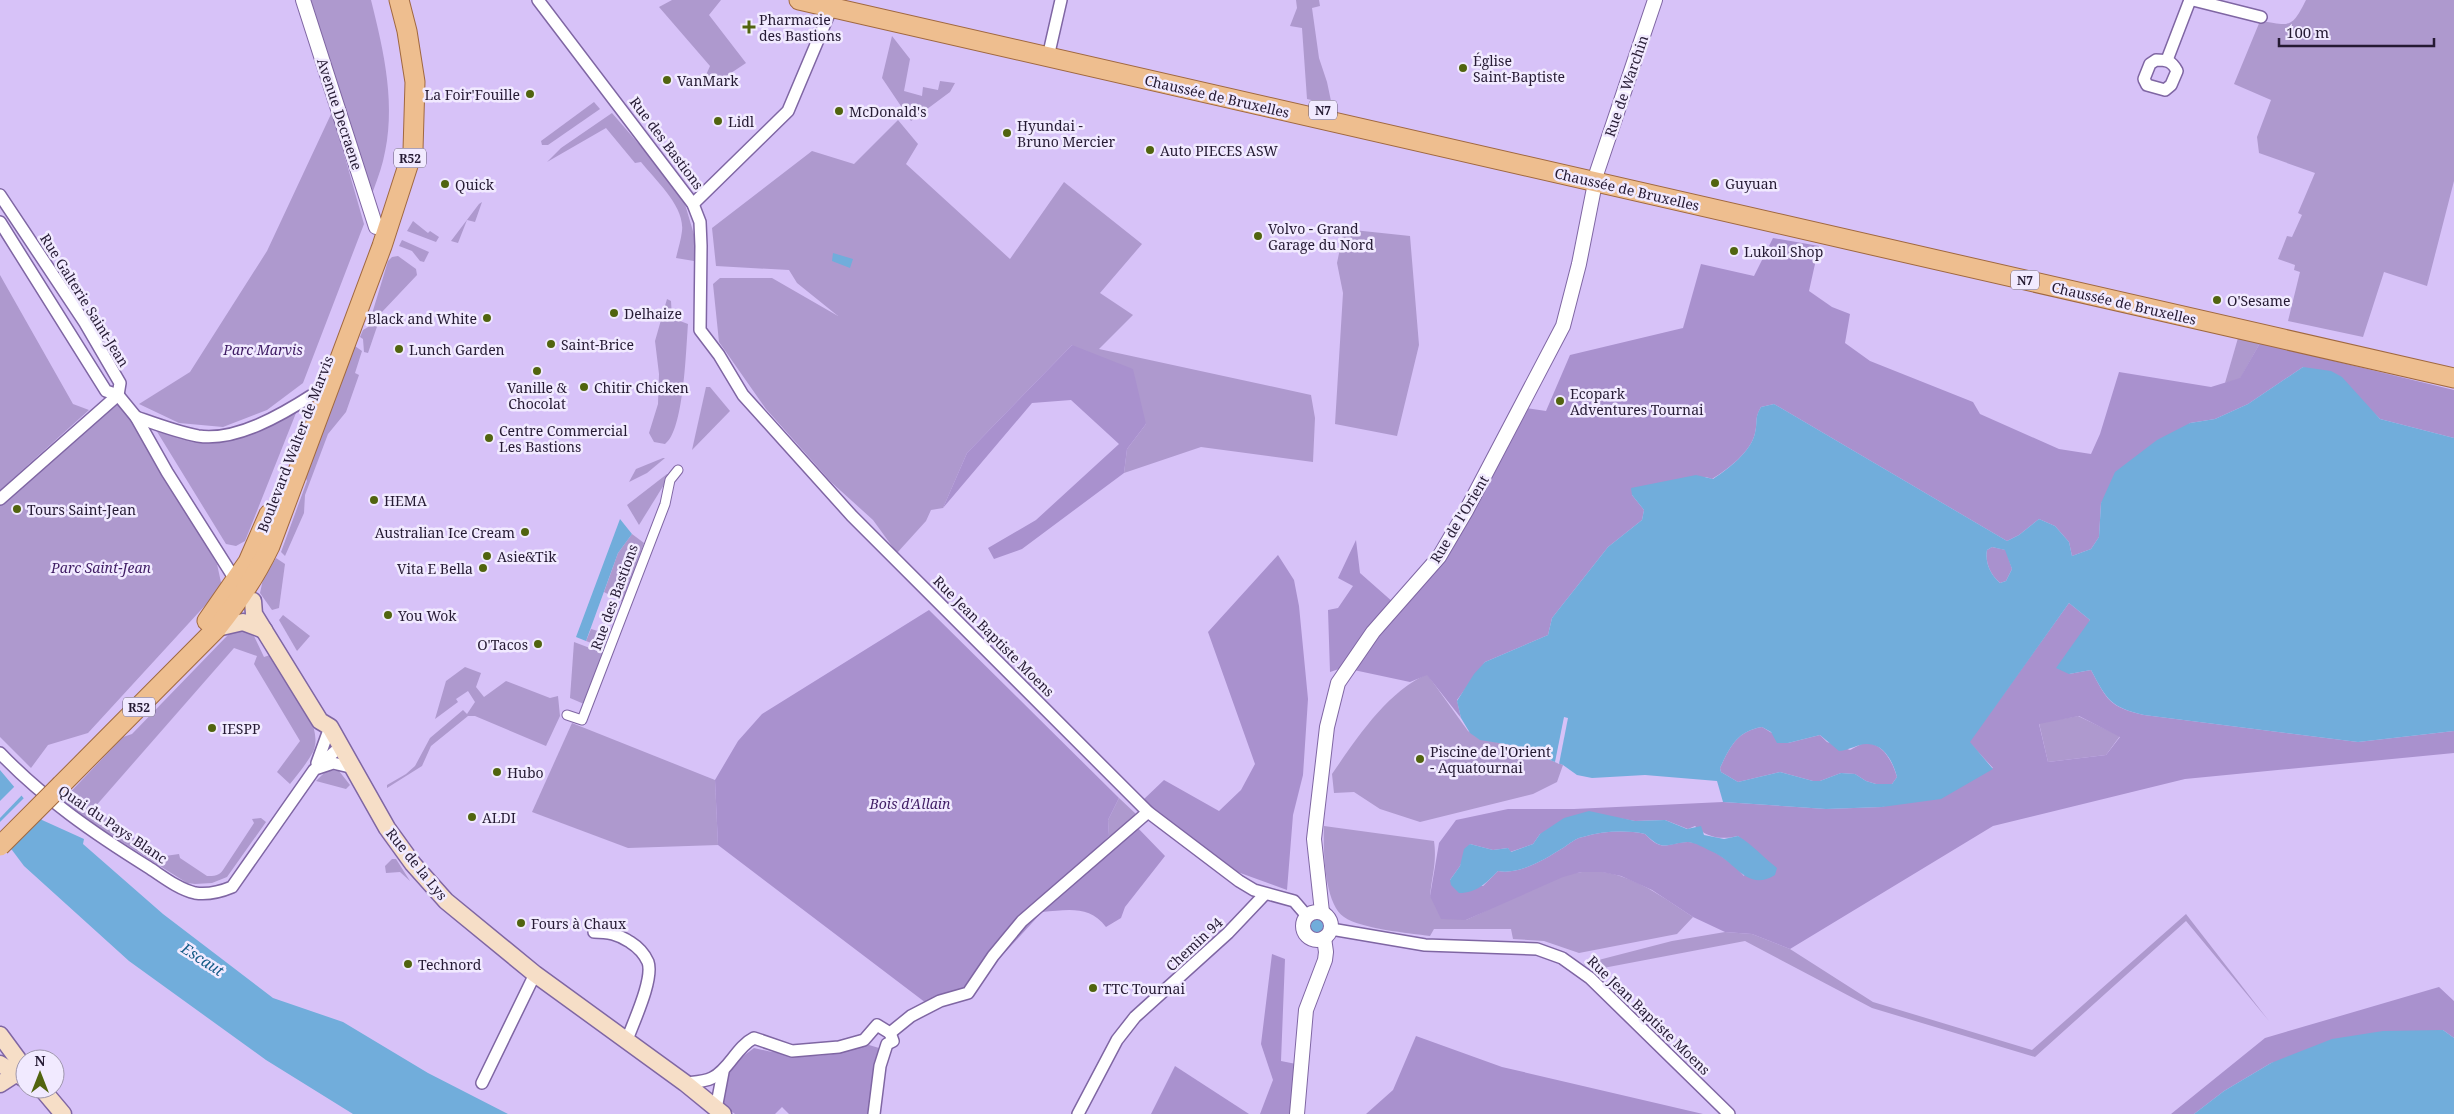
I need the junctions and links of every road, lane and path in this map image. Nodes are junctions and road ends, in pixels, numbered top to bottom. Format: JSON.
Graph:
{"nodes":[{"id":1,"x":303,"y":0,"type":"edge"},
{"id":2,"x":387,"y":0,"type":"edge"},
{"id":3,"x":399,"y":0,"type":"edge"},
{"id":4,"x":538,"y":0,"type":"edge"},
{"id":5,"x":799,"y":0,"type":"edge"},
{"id":6,"x":1061,"y":0,"type":"edge"},
{"id":7,"x":1656,"y":0,"type":"edge"},
{"id":8,"x":2191,"y":0,"type":"edge"},
{"id":9,"x":2244,"y":0,"type":"edge"},
{"id":10,"x":838,"y":3,"type":"edge"},
{"id":11,"x":2240,"y":12,"type":"junction"},
{"id":12,"x":2261,"y":17,"type":"dead end"},
{"id":13,"x":1049,"y":52,"type":"junction"},
{"id":14,"x":2167,"y":60,"type":"dead end"},
{"id":15,"x":1596,"y":177,"type":"junction"},
{"id":16,"x":0,"y":195,"type":"edge"},
{"id":17,"x":693,"y":204,"type":"junction"},
{"id":18,"x":0,"y":222,"type":"edge"},
{"id":19,"x":376,"y":227,"type":"junction"},
{"id":20,"x":85,"y":323,"type":"junction"},
{"id":21,"x":700,"y":330,"type":"joint"},
{"id":22,"x":69,"y":331,"type":"junction"},
{"id":23,"x":2454,"y":368,"type":"edge"},
{"id":24,"x":2454,"y":378,"type":"edge"},
{"id":25,"x":314,"y":394,"type":"junction"},
{"id":26,"x":118,"y":395,"type":"junction"},
{"id":27,"x":136,"y":417,"type":"junction"},
{"id":28,"x":678,"y":470,"type":"dead end"},
{"id":29,"x":0,"y":499,"type":"edge"},
{"id":30,"x":244,"y":592,"type":"junction"},
{"id":31,"x":217,"y":628,"type":"junction"},
{"id":32,"x":264,"y":630,"type":"junction"},
{"id":33,"x":567,"y":715,"type":"dead end"},
{"id":34,"x":330,"y":727,"type":"junction"},
{"id":35,"x":341,"y":746,"type":"junction"},
{"id":36,"x":0,"y":753,"type":"edge"},
{"id":37,"x":354,"y":768,"type":"junction"},
{"id":38,"x":314,"y":770,"type":"junction"},
{"id":39,"x":57,"y":781,"type":"junction"},
{"id":40,"x":1148,"y":812,"type":"junction"},
{"id":41,"x":0,"y":832,"type":"edge"},
{"id":42,"x":0,"y":846,"type":"edge"},
{"id":43,"x":1265,"y":894,"type":"junction"},
{"id":44,"x":1322,"y":912,"type":"junction"},
{"id":45,"x":1307,"y":916,"type":"junction"},
{"id":46,"x":594,"y":932,"type":"dead end"},
{"id":47,"x":1327,"y":934,"type":"junction"},
{"id":48,"x":535,"y":974,"type":"junction"},
{"id":49,"x":890,"y":1033,"type":"junction"},
{"id":50,"x":0,"y":1035,"type":"edge"},
{"id":51,"x":627,"y":1040,"type":"junction"},
{"id":52,"x":15,"y":1062,"type":"edge"},
{"id":53,"x":0,"y":1064,"type":"edge"},
{"id":54,"x":15,"y":1071,"type":"edge"},
{"id":55,"x":723,"y":1072,"type":"junction"},
{"id":56,"x":15,"y":1077,"type":"edge"},
{"id":57,"x":482,"y":1083,"type":"dead end"},
{"id":58,"x":684,"y":1083,"type":"junction"},
{"id":59,"x":0,"y":1084,"type":"edge"},
{"id":60,"x":50,"y":1099,"type":"edge"},
{"id":61,"x":719,"y":1112,"type":"edge"},
{"id":62,"x":63,"y":1114,"type":"edge"},
{"id":63,"x":874,"y":1114,"type":"edge"},
{"id":64,"x":1078,"y":1114,"type":"edge"},
{"id":65,"x":1297,"y":1114,"type":"edge"},
{"id":66,"x":1729,"y":1114,"type":"edge"}],
"edges":[{"from":1,"to":19,"type":"street","name":"Avenue Decraene"},
{"from":2,"to":19,"type":"main road","name":"Boulevard Walter de Marvis","number":"R52"},
{"from":3,"to":30,"type":"main road","name":"Boulevard Walter de Marvis","number":"R52"},
{"from":4,"to":17,"type":"street","name":"Rue des Bastions"},
{"from":5,"to":10,"type":"main road","name":"Chaussée de Bruxelles","number":"N7"},
{"from":6,"to":13,"type":"street"},
{"from":7,"to":15,"type":"street","name":"Rue de Warchin"},
{"from":8,"to":11,"type":"street"},
{"from":8,"to":14,"type":"street"},
{"from":9,"to":11,"type":"street"},
{"from":10,"to":13,"type":"main road","name":"Chaussée de Bruxelles","number":"N7"},
{"from":10,"to":17,"type":"street"},
{"from":11,"to":12,"type":"street"},
{"from":13,"to":15,"type":"main road","name":"Chaussée de Bruxelles","number":"N7"},
{"from":15,"to":23,"type":"main road","name":"Chaussée de Bruxelles","number":"N7"},
{"from":15,"to":24,"type":"main road","name":"Chaussée de Bruxelles","number":"N7"},
{"from":15,"to":44,"type":"street","name":"Rue de l'Orient"},
{"from":16,"to":20,"type":"street","name":"Rue Galterie Saint-Jean"},
{"from":17,"to":21,"type":"street","name":"Rue des Bastions"},
{"from":18,"to":22,"type":"street"},
{"from":19,"to":25,"type":"main road","name":"Boulevard Walter de Marvis","number":"R52"},
{"from":20,"to":22,"type":"street"},
{"from":20,"to":26,"type":"street","name":"Rue Galterie Saint-Jean"},
{"from":21,"to":40,"type":"street","name":"Rue Jean Baptiste Moens"},
{"from":22,"to":26,"type":"street"},
{"from":25,"to":27,"type":"street"},
{"from":25,"to":30,"type":"main road","name":"Boulevard Walter de Marvis","number":"R52"},
{"from":26,"to":27,"type":"street"},
{"from":26,"to":29,"type":"street"},
{"from":27,"to":30,"type":"street"},
{"from":28,"to":33,"type":"street","name":"Rue des Bastions"},
{"from":30,"to":31,"type":"main road","number":"R52"},
{"from":30,"to":32,"type":"main road","name":"Rue de la Lys"},
{"from":30,"to":34,"type":"main road","name":"Rue de la Lys"},
{"from":30,"to":39,"type":"main road","name":"Boulevard Walter de Marvis","number":"R52"},
{"from":31,"to":32,"type":"main road"},
{"from":31,"to":39,"type":"main road","number":"R52"},
{"from":32,"to":34,"type":"main road","name":"Rue de la Lys"},
{"from":34,"to":35,"type":"main road","name":"Rue de la Lys"},
{"from":34,"to":38,"type":"street"},
{"from":35,"to":37,"type":"main road","name":"Rue de la Lys"},
{"from":35,"to":38,"type":"street"},
{"from":36,"to":38,"type":"street","name":"Quai du Pays Blanc"},
{"from":37,"to":38,"type":"street"},
{"from":37,"to":48,"type":"main road","name":"Rue de la Lys"},
{"from":39,"to":41,"type":"main road","name":"Boulevard Walter de Marvis","number":"R52"},
{"from":39,"to":42,"type":"main road","name":"Boulevard Walter de Marvis","number":"R52","bridge":true},
{"from":40,"to":43,"type":"street","name":"Rue Jean Baptiste Moens"},
{"from":40,"to":49,"type":"street"},
{"from":43,"to":45,"type":"street","name":"Rue Jean Baptiste Moens"},
{"from":43,"to":64,"type":"street","name":"Chemin 94"},
{"from":44,"to":45,"type":"street"},
{"from":44,"to":47,"type":"street"},
{"from":45,"to":47,"type":"street"},
{"from":46,"to":51,"type":"street"},
{"from":47,"to":65,"type":"street"},
{"from":47,"to":66,"type":"street","name":"Rue Jean Baptiste Moens"},
{"from":48,"to":51,"type":"main road","name":"Rue de la Lys"},
{"from":48,"to":57,"type":"street"},
{"from":49,"to":55,"type":"street"},
{"from":49,"to":63,"type":"street"},
{"from":50,"to":52,"type":"main road"},
{"from":51,"to":58,"type":"main road","name":"Rue de la Lys"},
{"from":53,"to":54,"type":"main road"},
{"from":55,"to":58,"type":"street"},
{"from":55,"to":61,"type":"street"},
{"from":56,"to":59,"type":"main road"},
{"from":58,"to":61,"type":"main road","name":"Rue de la Lys"},
{"from":60,"to":62,"type":"main road"}]}
